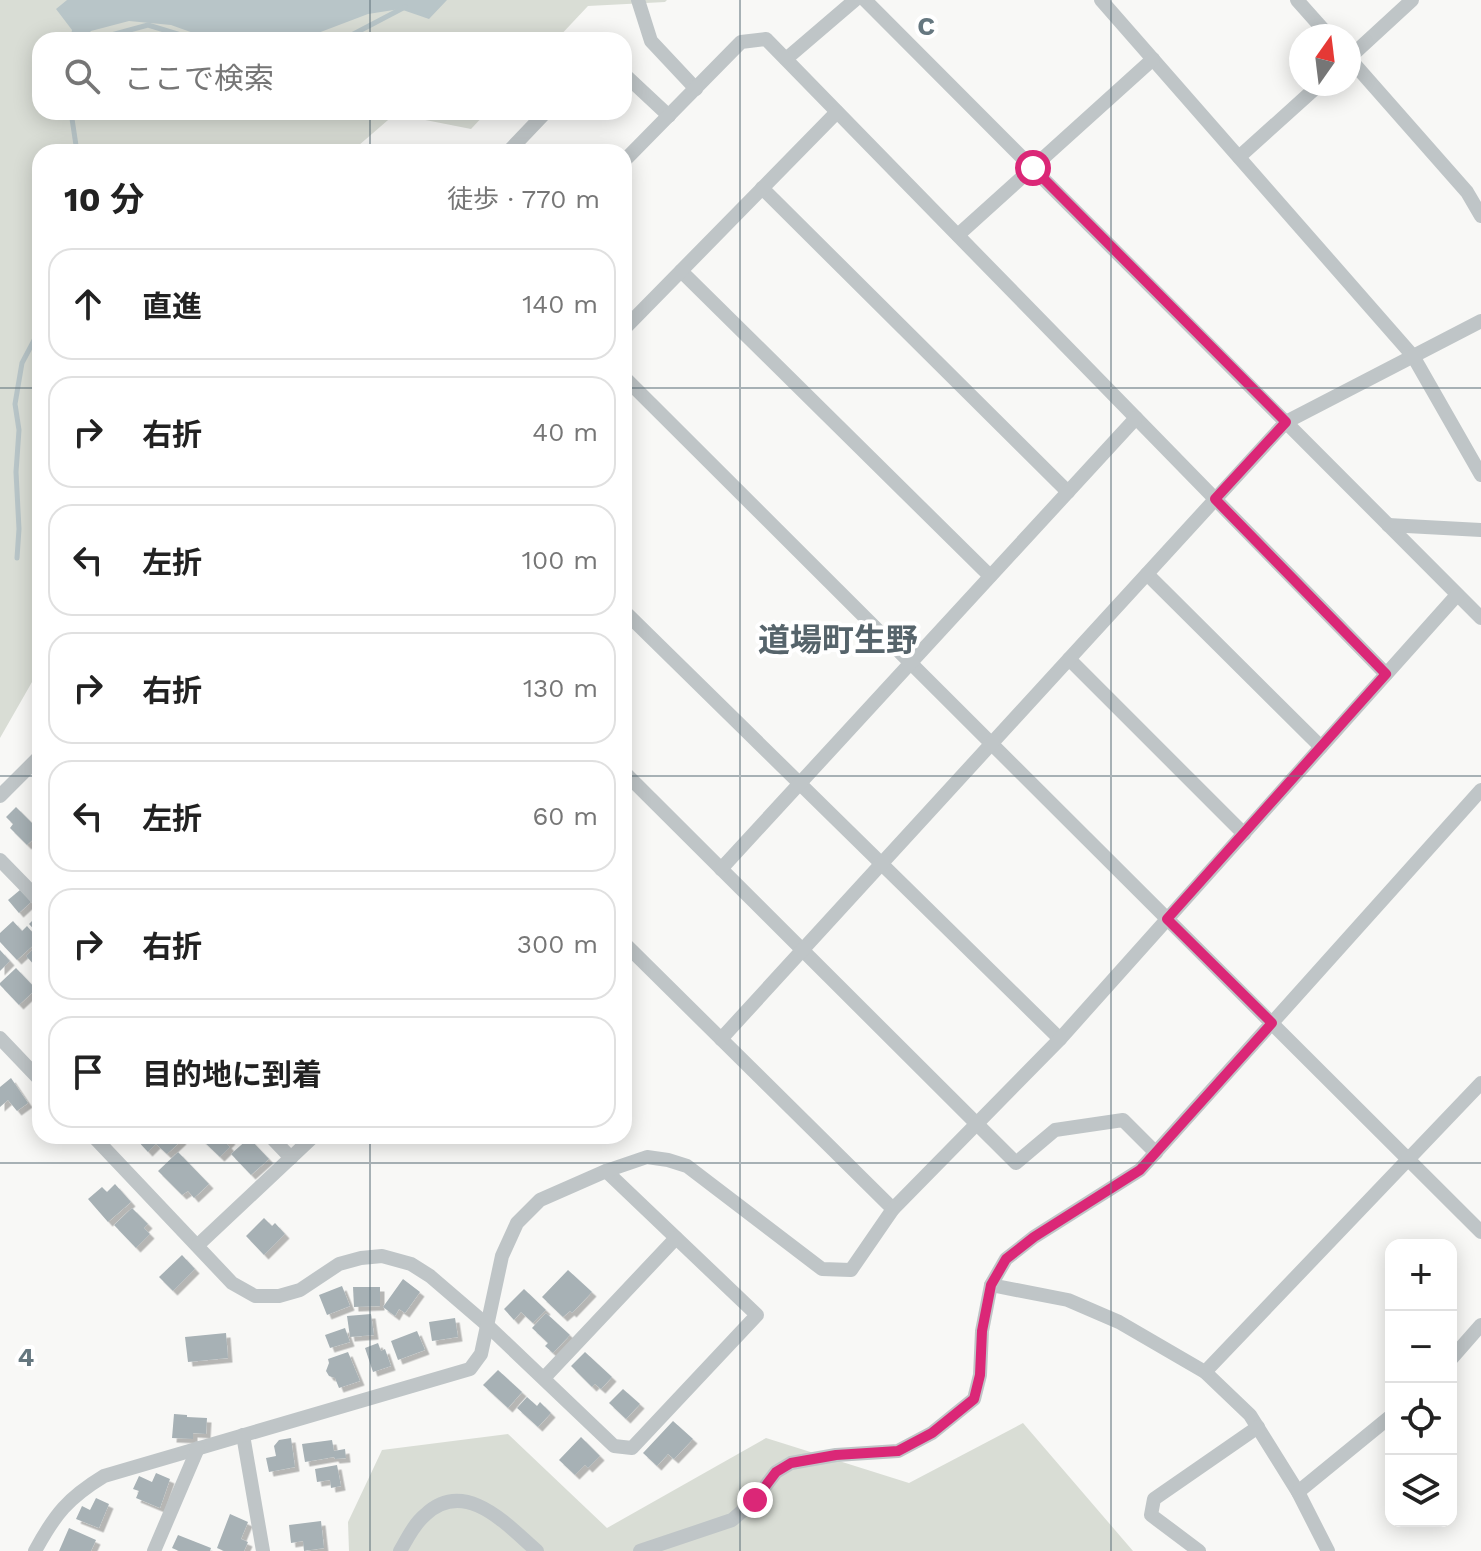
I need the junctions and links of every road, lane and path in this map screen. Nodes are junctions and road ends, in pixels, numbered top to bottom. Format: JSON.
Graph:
{"nodes":[{"id":1,"x":638,"y":0,"type":"edge"},
{"id":2,"x":855,"y":0,"type":"edge"},
{"id":3,"x":865,"y":0,"type":"edge"},
{"id":4,"x":1101,"y":0,"type":"edge"},
{"id":5,"x":1297,"y":0,"type":"edge"},
{"id":6,"x":1412,"y":0,"type":"edge"},
{"id":7,"x":1318,"y":24,"type":"edge"},
{"id":8,"x":1361,"y":47,"type":"edge"},
{"id":9,"x":786,"y":59,"type":"junction"},
{"id":10,"x":1153,"y":59,"type":"junction"},
{"id":11,"x":1361,"y":72,"type":"edge"},
{"id":12,"x":632,"y":81,"type":"edge"},
{"id":13,"x":696,"y":89,"type":"junction"},
{"id":14,"x":1307,"y":96,"type":"edge"},
{"id":15,"x":837,"y":112,"type":"junction"},
{"id":16,"x":669,"y":116,"type":"junction"},
{"id":17,"x":538,"y":120,"type":"edge"},
{"id":18,"x":516,"y":144,"type":"edge"},
{"id":19,"x":632,"y":153,"type":"edge"},
{"id":20,"x":1239,"y":157,"type":"junction"},
{"id":21,"x":1033,"y":168,"type":"junction"},
{"id":22,"x":762,"y":188,"type":"junction"},
{"id":23,"x":1481,"y":216,"type":"edge"},
{"id":24,"x":958,"y":235,"type":"junction"},
{"id":25,"x":681,"y":271,"type":"junction"},
{"id":26,"x":632,"y":321,"type":"edge"},
{"id":27,"x":1481,"y":321,"type":"edge"},
{"id":28,"x":1413,"y":356,"type":"junction"},
{"id":29,"x":632,"y":385,"type":"edge"},
{"id":30,"x":1136,"y":418,"type":"junction"},
{"id":31,"x":1286,"y":422,"type":"junction"},
{"id":32,"x":1481,"y":475,"type":"edge"},
{"id":33,"x":1068,"y":492,"type":"junction"},
{"id":34,"x":1215,"y":499,"type":"junction"},
{"id":35,"x":1388,"y":525,"type":"junction"},
{"id":36,"x":1481,"y":530,"type":"edge"},
{"id":37,"x":1147,"y":574,"type":"junction"},
{"id":38,"x":990,"y":576,"type":"junction"},
{"id":39,"x":1457,"y":595,"type":"junction"},
{"id":40,"x":1481,"y":618,"type":"edge"},
{"id":41,"x":632,"y":619,"type":"edge"},
{"id":42,"x":1069,"y":659,"type":"junction"},
{"id":43,"x":910,"y":663,"type":"junction"},
{"id":44,"x":1386,"y":674,"type":"junction"},
{"id":45,"x":991,"y":744,"type":"junction"},
{"id":46,"x":1321,"y":747,"type":"junction"},
{"id":47,"x":32,"y":764,"type":"edge"},
{"id":48,"x":632,"y":780,"type":"edge"},
{"id":49,"x":800,"y":783,"type":"junction"},
{"id":50,"x":1481,"y":790,"type":"edge"},
{"id":51,"x":0,"y":796,"type":"edge"},
{"id":52,"x":1244,"y":834,"type":"junction"},
{"id":53,"x":0,"y":860,"type":"edge"},
{"id":54,"x":882,"y":864,"type":"junction"},
{"id":55,"x":721,"y":869,"type":"junction"},
{"id":56,"x":32,"y":893,"type":"edge"},
{"id":57,"x":1167,"y":919,"type":"junction"},
{"id":58,"x":632,"y":951,"type":"edge"},
{"id":59,"x":803,"y":951,"type":"junction"},
{"id":60,"x":1272,"y":1023,"type":"junction"},
{"id":61,"x":0,"y":1038,"type":"edge"},
{"id":62,"x":721,"y":1039,"type":"junction"},
{"id":63,"x":1060,"y":1039,"type":"junction"},
{"id":64,"x":32,"y":1072,"type":"edge"},
{"id":65,"x":1481,"y":1083,"type":"edge"},
{"id":66,"x":977,"y":1124,"type":"junction"},
{"id":67,"x":101,"y":1144,"type":"edge"},
{"id":68,"x":278,"y":1144,"type":"edge"},
{"id":69,"x":306,"y":1144,"type":"edge"},
{"id":70,"x":1156,"y":1153,"type":"junction"},
{"id":71,"x":291,"y":1158,"type":"junction"},
{"id":72,"x":1408,"y":1159,"type":"junction"},
{"id":73,"x":606,"y":1171,"type":"junction"},
{"id":74,"x":893,"y":1209,"type":"junction"},
{"id":75,"x":1481,"y":1232,"type":"edge"},
{"id":76,"x":676,"y":1238,"type":"junction"},
{"id":77,"x":198,"y":1245,"type":"junction"},
{"id":78,"x":991,"y":1285,"type":"junction"},
{"id":79,"x":487,"y":1325,"type":"junction"},
{"id":80,"x":1481,"y":1325,"type":"edge"},
{"id":81,"x":1457,"y":1352,"type":"edge"},
{"id":82,"x":1205,"y":1372,"type":"junction"},
{"id":83,"x":544,"y":1378,"type":"junction"},
{"id":84,"x":1385,"y":1421,"type":"edge"},
{"id":85,"x":1258,"y":1427,"type":"junction"},
{"id":86,"x":243,"y":1435,"type":"junction"},
{"id":87,"x":198,"y":1448,"type":"junction"},
{"id":88,"x":1298,"y":1492,"type":"junction"},
{"id":89,"x":35,"y":1551,"type":"edge"},
{"id":90,"x":154,"y":1551,"type":"edge"},
{"id":91,"x":263,"y":1551,"type":"edge"},
{"id":92,"x":400,"y":1551,"type":"edge"},
{"id":93,"x":537,"y":1551,"type":"edge"},
{"id":94,"x":640,"y":1551,"type":"edge"},
{"id":95,"x":1199,"y":1551,"type":"edge"},
{"id":96,"x":1328,"y":1551,"type":"edge"}],
"edges":[{"from":1,"to":13,"type":"street"},
{"from":2,"to":9,"type":"street"},
{"from":3,"to":21,"type":"street"},
{"from":4,"to":10,"type":"street"},
{"from":5,"to":7,"type":"street"},
{"from":6,"to":8,"type":"street"},
{"from":9,"to":13,"type":"street"},
{"from":9,"to":15,"type":"street"},
{"from":10,"to":20,"type":"street"},
{"from":10,"to":21,"type":"street"},
{"from":11,"to":23,"type":"street"},
{"from":12,"to":16,"type":"street"},
{"from":13,"to":16,"type":"street"},
{"from":14,"to":20,"type":"street"},
{"from":15,"to":22,"type":"street"},
{"from":15,"to":24,"type":"street"},
{"from":16,"to":19,"type":"street"},
{"from":17,"to":18,"type":"street"},
{"from":20,"to":28,"type":"street"},
{"from":21,"to":24,"type":"street"},
{"from":21,"to":31,"type":"street"},
{"from":22,"to":25,"type":"street"},
{"from":22,"to":33,"type":"street"},
{"from":24,"to":30,"type":"street"},
{"from":25,"to":26,"type":"street"},
{"from":25,"to":38,"type":"street"},
{"from":27,"to":28,"type":"street"},
{"from":28,"to":31,"type":"street"},
{"from":28,"to":32,"type":"street"},
{"from":29,"to":43,"type":"street"},
{"from":30,"to":33,"type":"street"},
{"from":30,"to":34,"type":"street"},
{"from":31,"to":34,"type":"street"},
{"from":31,"to":35,"type":"street"},
{"from":33,"to":38,"type":"street"},
{"from":34,"to":37,"type":"street"},
{"from":34,"to":44,"type":"street"},
{"from":35,"to":36,"type":"street"},
{"from":35,"to":39,"type":"street"},
{"from":37,"to":42,"type":"street"},
{"from":37,"to":46,"type":"street"},
{"from":38,"to":43,"type":"street"},
{"from":39,"to":40,"type":"street"},
{"from":39,"to":44,"type":"street"},
{"from":41,"to":49,"type":"street"},
{"from":42,"to":45,"type":"street"},
{"from":42,"to":52,"type":"street"},
{"from":43,"to":45,"type":"street"},
{"from":43,"to":49,"type":"street"},
{"from":44,"to":46,"type":"street"},
{"from":45,"to":54,"type":"street"},
{"from":45,"to":57,"type":"street"},
{"from":46,"to":52,"type":"street"},
{"from":47,"to":51,"type":"street"},
{"from":48,"to":55,"type":"street"},
{"from":49,"to":54,"type":"street"},
{"from":49,"to":55,"type":"street"},
{"from":50,"to":60,"type":"street"},
{"from":52,"to":57,"type":"street"},
{"from":53,"to":56,"type":"street"},
{"from":54,"to":59,"type":"street"},
{"from":54,"to":63,"type":"street"},
{"from":55,"to":59,"type":"street"},
{"from":57,"to":60,"type":"street"},
{"from":57,"to":63,"type":"street"},
{"from":58,"to":62,"type":"street"},
{"from":59,"to":62,"type":"street"},
{"from":59,"to":66,"type":"street"},
{"from":60,"to":70,"type":"street"},
{"from":60,"to":72,"type":"street"},
{"from":61,"to":64,"type":"street"},
{"from":62,"to":74,"type":"street"},
{"from":63,"to":66,"type":"street"},
{"from":65,"to":72,"type":"street"},
{"from":66,"to":70,"type":"street"},
{"from":66,"to":74,"type":"street"},
{"from":67,"to":77,"type":"street"},
{"from":68,"to":71,"type":"street"},
{"from":69,"to":71,"type":"street"},
{"from":70,"to":78,"type":"street"},
{"from":71,"to":77,"type":"street"},
{"from":72,"to":75,"type":"street"},
{"from":72,"to":82,"type":"street"},
{"from":73,"to":74,"type":"street"},
{"from":73,"to":76,"type":"street"},
{"from":73,"to":79,"type":"street"},
{"from":76,"to":83,"type":"street"},
{"from":76,"to":83,"type":"street"},
{"from":77,"to":79,"type":"street"},
{"from":78,"to":82,"type":"street"},
{"from":78,"to":94,"type":"street"},
{"from":79,"to":83,"type":"street"},
{"from":79,"to":86,"type":"street"},
{"from":80,"to":81,"type":"street"},
{"from":82,"to":85,"type":"street"},
{"from":84,"to":88,"type":"street"},
{"from":85,"to":88,"type":"street"},
{"from":85,"to":95,"type":"street"},
{"from":86,"to":87,"type":"street"},
{"from":86,"to":91,"type":"street"},
{"from":87,"to":89,"type":"street"},
{"from":87,"to":90,"type":"street"},
{"from":88,"to":96,"type":"street"},
{"from":92,"to":93,"type":"street"}]}
